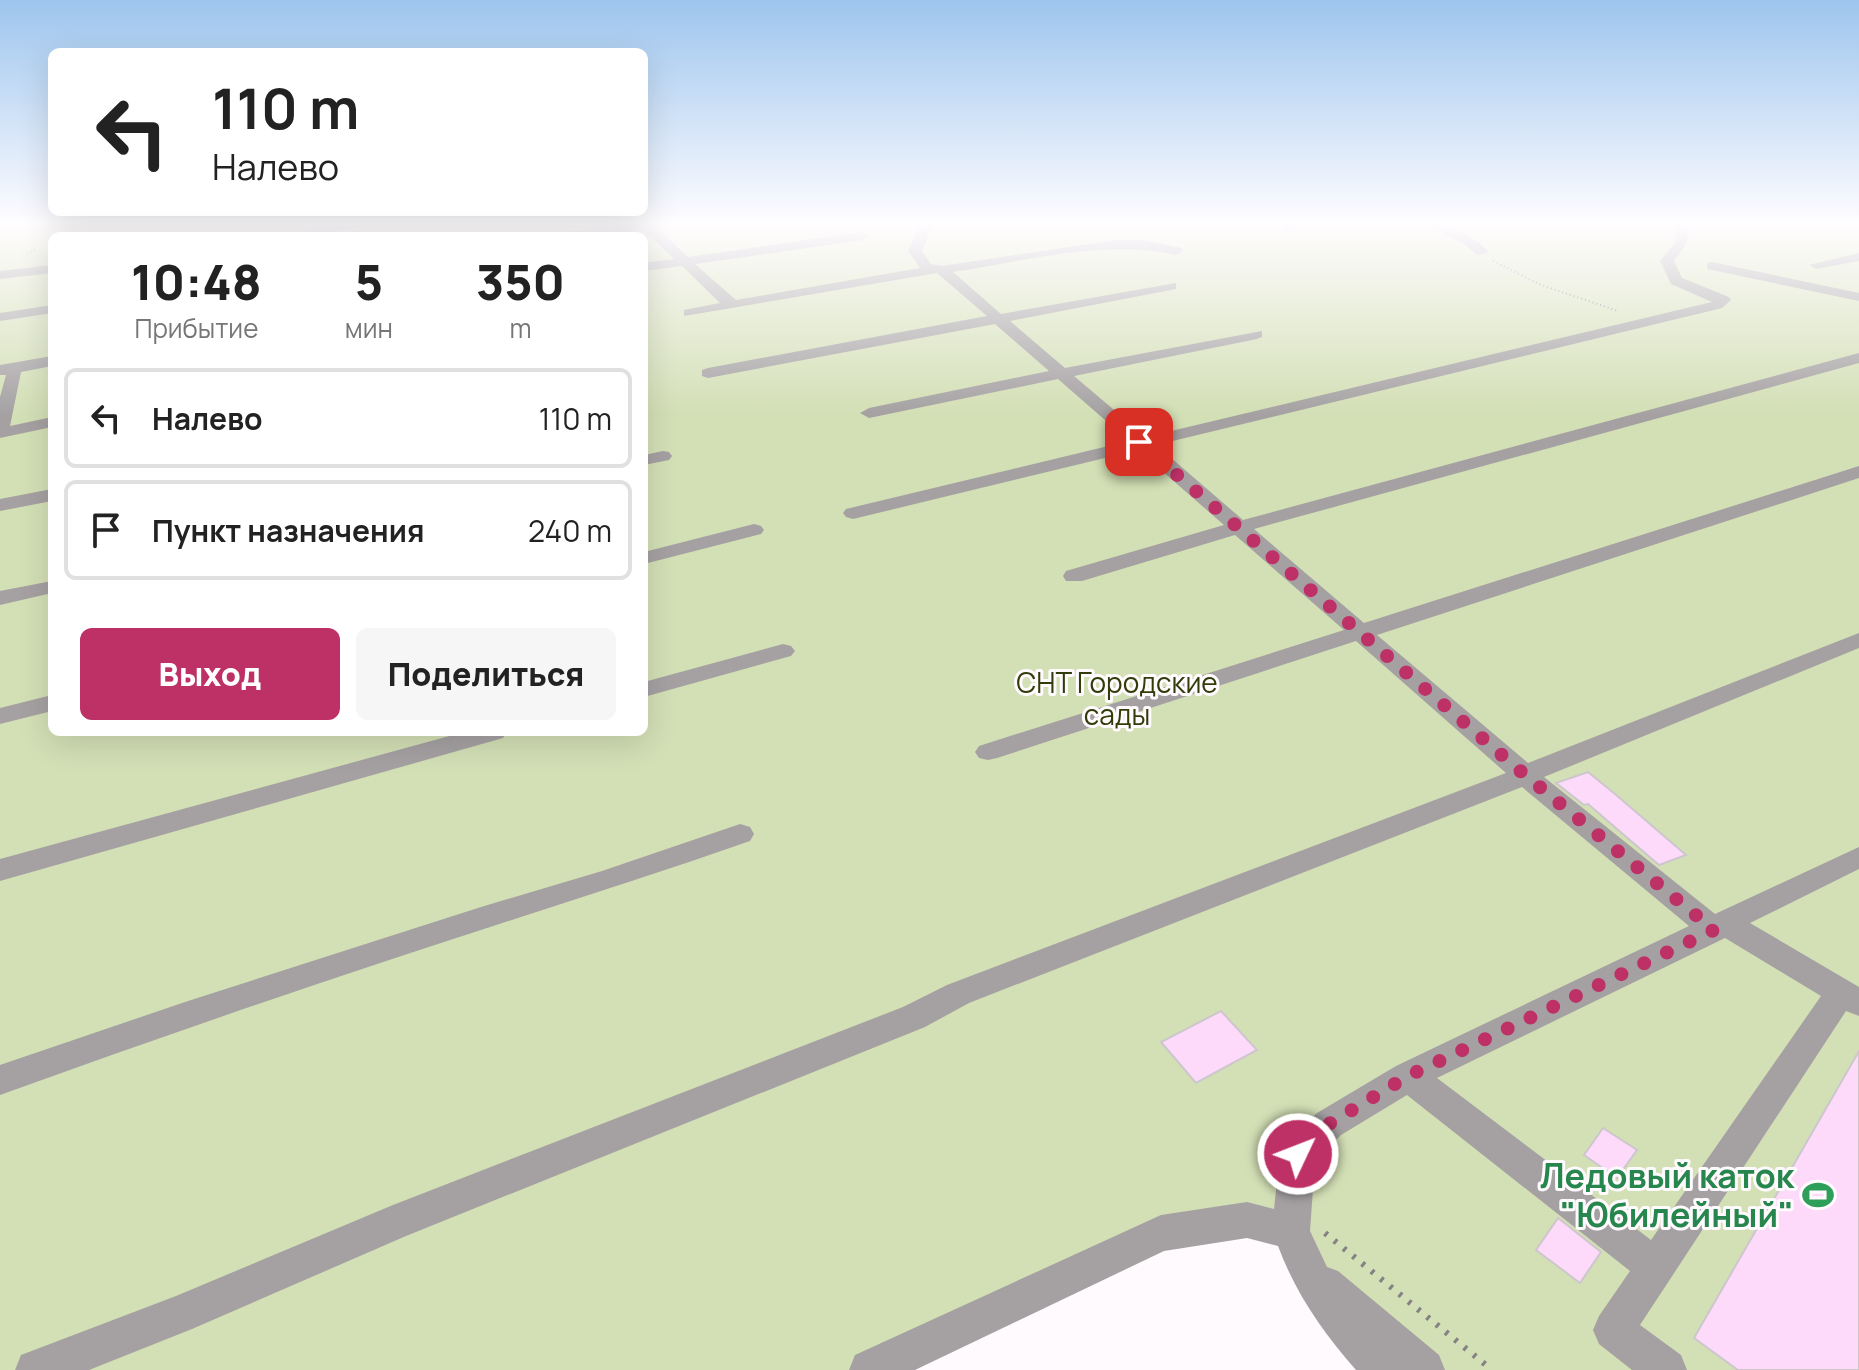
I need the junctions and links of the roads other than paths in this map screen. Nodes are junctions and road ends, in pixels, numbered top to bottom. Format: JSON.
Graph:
{"nodes":[{"id":1,"x":712,"y":287,"type":"edge"},
{"id":2,"x":837,"y":287,"type":"edge"},
{"id":3,"x":958,"y":287,"type":"edge"},
{"id":4,"x":1166,"y":287,"type":"edge"},
{"id":5,"x":1691,"y":287,"type":"edge"},
{"id":6,"x":1811,"y":287,"type":"edge"},
{"id":7,"x":1859,"y":297,"type":"edge"},
{"id":8,"x":736,"y":304,"type":"junction"},
{"id":9,"x":48,"y":310,"type":"edge"},
{"id":10,"x":689,"y":313,"type":"dead end"},
{"id":11,"x":0,"y":317,"type":"edge"},
{"id":12,"x":996,"y":319,"type":"junction"},
{"id":13,"x":1257,"y":334,"type":"dead end"},
{"id":14,"x":1856,"y":350,"type":"edge"},
{"id":15,"x":48,"y":362,"type":"edge"},
{"id":16,"x":5,"y":370,"type":"edge"},
{"id":17,"x":708,"y":373,"type":"dead end"},
{"id":18,"x":1062,"y":375,"type":"junction"},
{"id":19,"x":869,"y":413,"type":"dead end"},
{"id":20,"x":48,"y":423,"type":"edge"},
{"id":21,"x":0,"y":433,"type":"edge"},
{"id":22,"x":1139,"y":442,"type":"junction"},
{"id":23,"x":1859,"y":472,"type":"edge"},
{"id":24,"x":48,"y":496,"type":"edge"},
{"id":25,"x":0,"y":505,"type":"edge"},
{"id":26,"x":853,"y":513,"type":"dead end"},
{"id":27,"x":1238,"y":528,"type":"junction"},
{"id":28,"x":754,"y":530,"type":"dead end"},
{"id":29,"x":648,"y":557,"type":"edge"},
{"id":30,"x":1074,"y":576,"type":"dead end"},
{"id":31,"x":48,"y":588,"type":"edge"},
{"id":32,"x":0,"y":598,"type":"edge"},
{"id":33,"x":1360,"y":633,"type":"junction"},
{"id":34,"x":1859,"y":640,"type":"edge"},
{"id":35,"x":783,"y":651,"type":"dead end"},
{"id":36,"x":648,"y":689,"type":"edge"},
{"id":37,"x":48,"y":704,"type":"edge"},
{"id":38,"x":0,"y":716,"type":"edge"},
{"id":39,"x":480,"y":736,"type":"edge"},
{"id":40,"x":988,"y":752,"type":"dead end"},
{"id":41,"x":1525,"y":775,"type":"junction"},
{"id":42,"x":740,"y":834,"type":"dead end"},
{"id":43,"x":1859,"y":857,"type":"edge"},
{"id":44,"x":0,"y":870,"type":"edge"},
{"id":45,"x":1720,"y":927,"type":"junction"},
{"id":46,"x":1850,"y":998,"type":"edge"},
{"id":47,"x":1408,"y":1076,"type":"junction"},
{"id":48,"x":0,"y":1080,"type":"edge"},
{"id":49,"x":1291,"y":1219,"type":"junction"},
{"id":50,"x":1654,"y":1266,"type":"junction"},
{"id":51,"x":1307,"y":1271,"type":"junction"},
{"id":52,"x":36,"y":1370,"type":"edge"},
{"id":53,"x":870,"y":1370,"type":"edge"},
{"id":54,"x":1383,"y":1370,"type":"edge"},
{"id":55,"x":1424,"y":1370,"type":"edge"},
{"id":56,"x":1666,"y":1370,"type":"edge"}],
"edges":[{"from":1,"to":8,"type":"street"},
{"from":2,"to":8,"type":"street"},
{"from":3,"to":12,"type":"street"},
{"from":4,"to":12,"type":"street"},
{"from":5,"to":22,"type":"street"},
{"from":6,"to":7,"type":"street"},
{"from":8,"to":10,"type":"street"},
{"from":9,"to":11,"type":"street"},
{"from":12,"to":17,"type":"street"},
{"from":12,"to":18,"type":"street"},
{"from":13,"to":18,"type":"street"},
{"from":14,"to":27,"type":"street"},
{"from":15,"to":16,"type":"street"},
{"from":16,"to":21,"type":"street"},
{"from":18,"to":19,"type":"street"},
{"from":18,"to":22,"type":"street"},
{"from":20,"to":21,"type":"street"},
{"from":22,"to":26,"type":"street"},
{"from":22,"to":27,"type":"street"},
{"from":23,"to":33,"type":"street"},
{"from":24,"to":25,"type":"street"},
{"from":27,"to":30,"type":"street"},
{"from":27,"to":33,"type":"street"},
{"from":28,"to":29,"type":"street"},
{"from":31,"to":32,"type":"street"},
{"from":33,"to":40,"type":"street"},
{"from":33,"to":41,"type":"street"},
{"from":34,"to":41,"type":"street"},
{"from":35,"to":36,"type":"street"},
{"from":37,"to":38,"type":"street"},
{"from":39,"to":44,"type":"street"},
{"from":41,"to":45,"type":"street"},
{"from":41,"to":52,"type":"street"},
{"from":42,"to":48,"type":"street"},
{"from":43,"to":45,"type":"street"},
{"from":45,"to":46,"type":"street"},
{"from":45,"to":47,"type":"street"},
{"from":46,"to":50,"type":"street"},
{"from":47,"to":49,"type":"street"},
{"from":47,"to":50,"type":"street"},
{"from":49,"to":51,"type":"street"},
{"from":49,"to":53,"type":"street"},
{"from":50,"to":56,"type":"street"},
{"from":51,"to":54,"type":"street"},
{"from":51,"to":55,"type":"street"}]}
